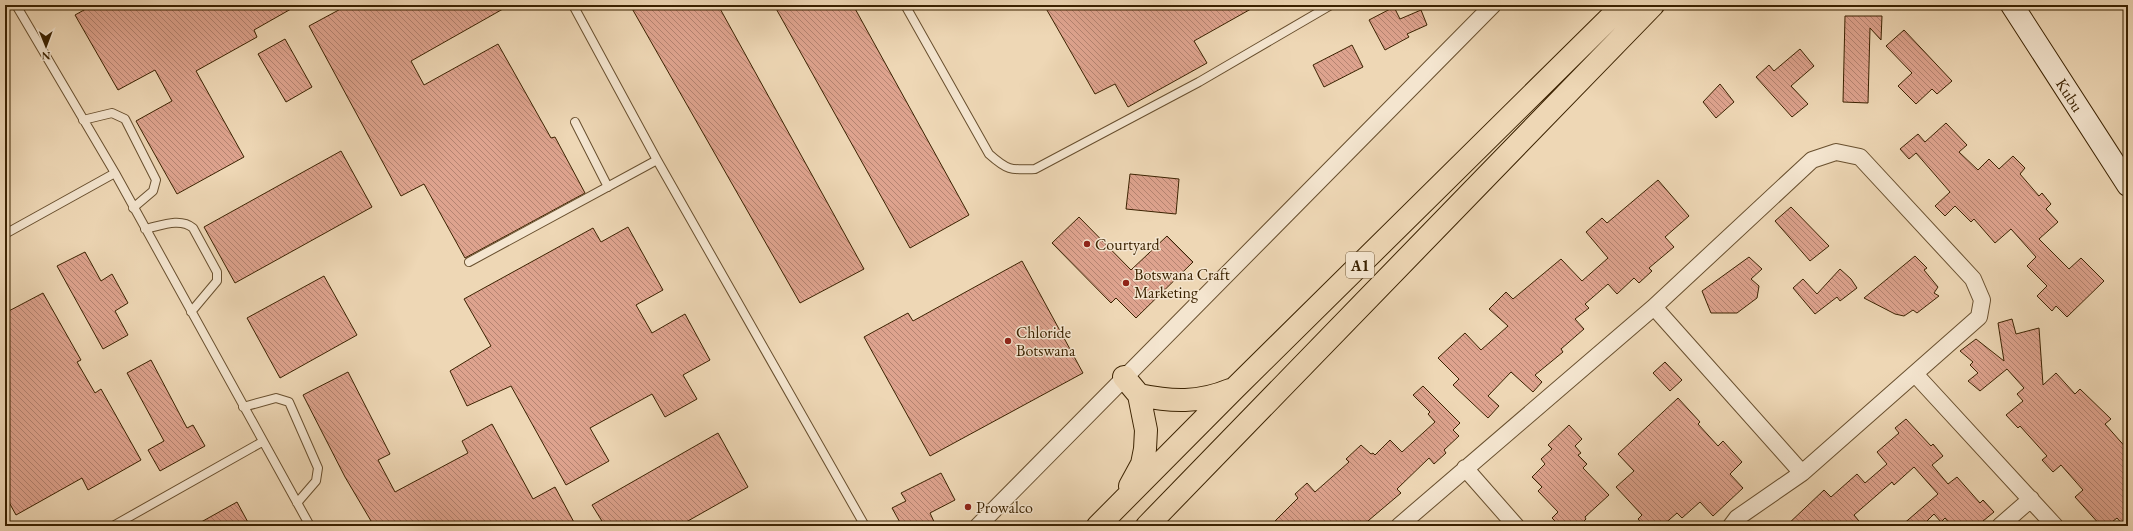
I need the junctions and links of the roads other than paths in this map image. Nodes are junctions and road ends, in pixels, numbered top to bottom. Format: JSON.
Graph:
{"nodes":[{"id":1,"x":16,"y":5,"type":"edge"},
{"id":2,"x":573,"y":5,"type":"edge"},
{"id":3,"x":905,"y":5,"type":"edge"},
{"id":4,"x":1331,"y":5,"type":"edge"},
{"id":5,"x":1493,"y":5,"type":"edge"},
{"id":6,"x":1623,"y":5,"type":"edge"},
{"id":7,"x":1653,"y":5,"type":"edge"},
{"id":8,"x":2012,"y":5,"type":"edge"},
{"id":9,"x":83,"y":120,"type":"junction"},
{"id":10,"x":575,"y":122,"type":"dead end"},
{"id":11,"x":658,"y":160,"type":"junction"},
{"id":12,"x":114,"y":173,"type":"junction"},
{"id":13,"x":2128,"y":185,"type":"edge"},
{"id":14,"x":608,"y":188,"type":"junction"},
{"id":15,"x":133,"y":208,"type":"junction"},
{"id":16,"x":145,"y":229,"type":"junction"},
{"id":17,"x":5,"y":234,"type":"edge"},
{"id":18,"x":469,"y":262,"type":"dead end"},
{"id":19,"x":1654,"y":307,"type":"junction"},
{"id":20,"x":190,"y":312,"type":"junction"},
{"id":21,"x":1915,"y":374,"type":"junction"},
{"id":22,"x":1124,"y":377,"type":"junction"},
{"id":23,"x":1235,"y":388,"type":"junction"},
{"id":24,"x":1139,"y":394,"type":"junction"},
{"id":25,"x":243,"y":407,"type":"junction"},
{"id":26,"x":262,"y":442,"type":"junction"},
{"id":27,"x":1465,"y":468,"type":"junction"},
{"id":28,"x":1802,"y":473,"type":"junction"},
{"id":29,"x":2031,"y":499,"type":"junction"},
{"id":30,"x":296,"y":503,"type":"junction"},
{"id":31,"x":1101,"y":523,"type":"edge"},
{"id":32,"x":114,"y":526,"type":"edge"},
{"id":33,"x":310,"y":526,"type":"edge"},
{"id":34,"x":865,"y":526,"type":"edge"},
{"id":35,"x":978,"y":526,"type":"edge"},
{"id":36,"x":1146,"y":526,"type":"edge"},
{"id":37,"x":1399,"y":526,"type":"edge"},
{"id":38,"x":1516,"y":526,"type":"edge"},
{"id":39,"x":1732,"y":526,"type":"edge"},
{"id":40,"x":2000,"y":526,"type":"edge"},
{"id":41,"x":2055,"y":526,"type":"edge"}],
"edges":[{"from":1,"to":9,"type":"lane"},
{"from":2,"to":11,"type":"lane"},
{"from":3,"to":4,"type":"lane"},
{"from":5,"to":22,"type":"street"},
{"from":6,"to":23,"type":"highway","number":"A1"},
{"from":7,"to":36,"type":"highway","number":"A1"},
{"from":8,"to":13,"type":"main road","name":"Kubu"},
{"from":9,"to":12,"type":"lane"},
{"from":9,"to":15,"type":"lane"},
{"from":10,"to":14,"type":"lane"},
{"from":11,"to":14,"type":"lane"},
{"from":11,"to":34,"type":"lane"},
{"from":12,"to":15,"type":"lane"},
{"from":12,"to":17,"type":"lane"},
{"from":14,"to":18,"type":"lane"},
{"from":15,"to":16,"type":"lane"},
{"from":16,"to":20,"type":"lane"},
{"from":16,"to":20,"type":"lane"},
{"from":19,"to":21,"type":"street"},
{"from":19,"to":27,"type":"street"},
{"from":19,"to":28,"type":"street"},
{"from":20,"to":25,"type":"lane"},
{"from":21,"to":28,"type":"street"},
{"from":21,"to":29,"type":"street"},
{"from":22,"to":24,"type":"highway"},
{"from":22,"to":35,"type":"street"},
{"from":23,"to":24,"type":"highway"},
{"from":23,"to":31,"type":"highway","number":"A1"},
{"from":24,"to":31,"type":"highway"},
{"from":25,"to":26,"type":"lane"},
{"from":25,"to":30,"type":"lane"},
{"from":26,"to":30,"type":"lane"},
{"from":26,"to":32,"type":"lane"},
{"from":27,"to":37,"type":"street"},
{"from":27,"to":38,"type":"street"},
{"from":28,"to":39,"type":"street"},
{"from":29,"to":40,"type":"street"},
{"from":29,"to":41,"type":"street"},
{"from":30,"to":33,"type":"lane"}]}
